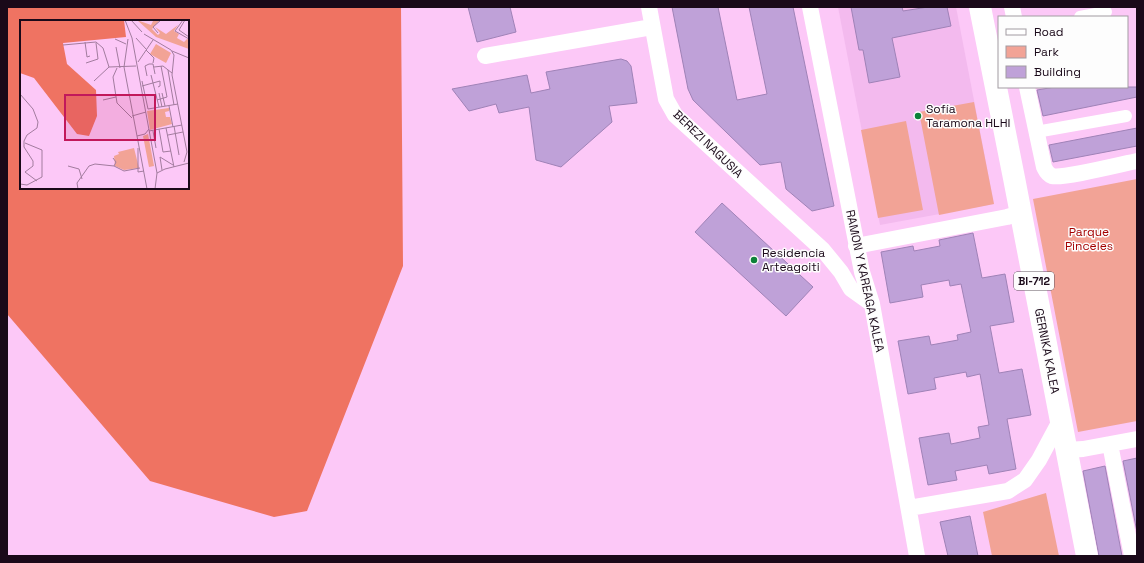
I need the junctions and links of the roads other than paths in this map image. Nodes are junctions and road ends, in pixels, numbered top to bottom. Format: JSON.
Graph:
{"nodes":[{"id":1,"x":648,"y":7,"type":"edge"},
{"id":2,"x":810,"y":7,"type":"edge"},
{"id":3,"x":980,"y":7,"type":"edge"},
{"id":4,"x":1106,"y":12,"type":"dead end"},
{"id":5,"x":1085,"y":16,"type":"edge"},
{"id":6,"x":652,"y":27,"type":"junction"},
{"id":7,"x":484,"y":56,"type":"dead end"},
{"id":8,"x":1027,"y":88,"type":"edge"},
{"id":9,"x":1126,"y":116,"type":"dead end"},
{"id":10,"x":1036,"y":132,"type":"junction"},
{"id":11,"x":1137,"y":161,"type":"edge"},
{"id":12,"x":1021,"y":213,"type":"junction"},
{"id":13,"x":856,"y":246,"type":"junction"},
{"id":14,"x":823,"y":250,"type":"junction"},
{"id":15,"x":841,"y":272,"type":"junction"},
{"id":16,"x":862,"y":272,"type":"junction"},
{"id":17,"x":872,"y":304,"type":"junction"},
{"id":18,"x":1061,"y":419,"type":"junction"},
{"id":19,"x":1137,"y":439,"type":"edge"},
{"id":20,"x":1110,"y":444,"type":"junction"},
{"id":21,"x":1067,"y":450,"type":"junction"},
{"id":22,"x":909,"y":508,"type":"junction"},
{"id":23,"x":917,"y":556,"type":"edge"},
{"id":24,"x":1087,"y":556,"type":"edge"},
{"id":25,"x":1132,"y":556,"type":"edge"}],
"edges":[{"from":1,"to":6,"type":"street","name":"BEREZI NAGUSIA"},
{"from":2,"to":13,"type":"street","name":"RAMON Y KAREAGA KALEA"},
{"from":3,"to":12,"type":"main road","name":"GERNIKA KALEA","number":"BI-712"},
{"from":4,"to":5,"type":"street"},
{"from":6,"to":7,"type":"street"},
{"from":6,"to":14,"type":"street","name":"BEREZI NAGUSIA"},
{"from":8,"to":10,"type":"street"},
{"from":9,"to":10,"type":"street"},
{"from":10,"to":11,"type":"street"},
{"from":12,"to":13,"type":"street"},
{"from":12,"to":18,"type":"main road","name":"GERNIKA KALEA","number":"BI-712"},
{"from":13,"to":14,"type":"street"},
{"from":13,"to":16,"type":"street","name":"RAMON Y KAREAGA KALEA"},
{"from":14,"to":15,"type":"street","name":"BEREZI NAGUSIA"},
{"from":15,"to":16,"type":"street"},
{"from":15,"to":17,"type":"street","name":"BEREZI NAGUSIA"},
{"from":16,"to":17,"type":"street","name":"RAMON Y KAREAGA KALEA"},
{"from":17,"to":22,"type":"street","name":"RAMON Y KAREAGA KALEA"},
{"from":18,"to":21,"type":"main road","name":"GERNIKA KALEA","number":"BI-712"},
{"from":18,"to":22,"type":"street"},
{"from":19,"to":20,"type":"street"},
{"from":20,"to":21,"type":"street"},
{"from":20,"to":25,"type":"street"},
{"from":21,"to":24,"type":"main road","name":"GERNIKA KALEA","number":"BI-712"},
{"from":22,"to":23,"type":"street","name":"RAMON Y KAREAGA KALEA"}]}
